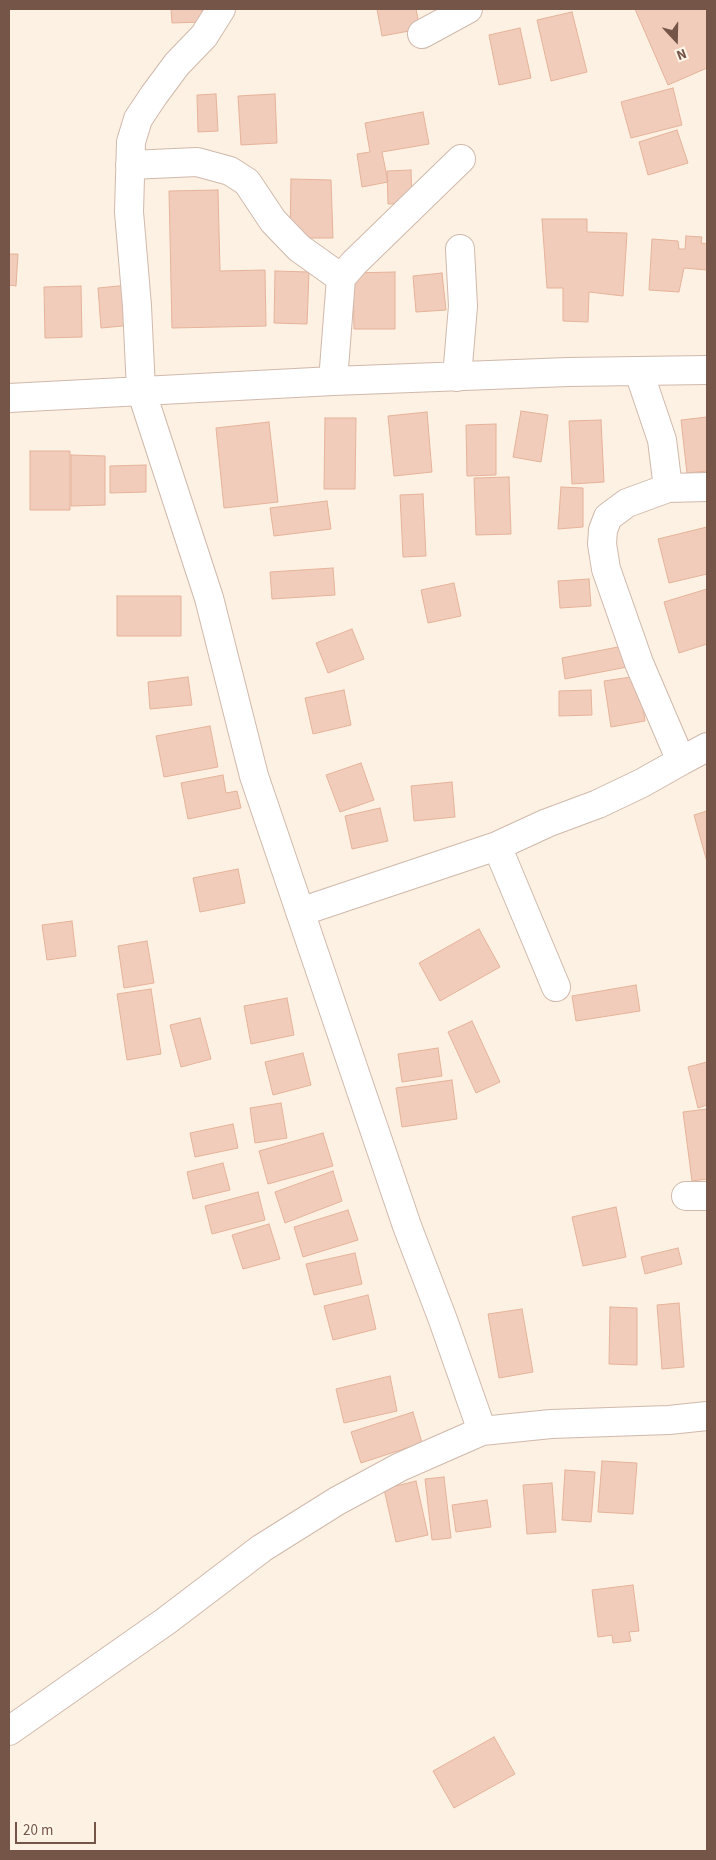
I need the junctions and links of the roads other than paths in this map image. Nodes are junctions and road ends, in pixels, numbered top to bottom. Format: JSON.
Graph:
{"nodes":[{"id":1,"x":221,"y":9,"type":"edge"},
{"id":2,"x":468,"y":9,"type":"edge"},
{"id":3,"x":422,"y":34,"type":"dead end"},
{"id":4,"x":461,"y":159,"type":"dead end"},
{"id":5,"x":130,"y":165,"type":"junction"},
{"id":6,"x":460,"y":249,"type":"dead end"},
{"id":7,"x":341,"y":278,"type":"junction"},
{"id":8,"x":707,"y":370,"type":"edge"},
{"id":9,"x":639,"y":372,"type":"junction"},
{"id":10,"x":457,"y":377,"type":"junction"},
{"id":11,"x":333,"y":381,"type":"junction"},
{"id":12,"x":140,"y":390,"type":"junction"},
{"id":13,"x":9,"y":398,"type":"edge"},
{"id":14,"x":707,"y":487,"type":"edge"},
{"id":15,"x":668,"y":488,"type":"junction"},
{"id":16,"x":707,"y":746,"type":"edge"},
{"id":17,"x":682,"y":761,"type":"junction"},
{"id":18,"x":497,"y":846,"type":"junction"},
{"id":19,"x":300,"y":912,"type":"junction"},
{"id":20,"x":556,"y":987,"type":"dead end"},
{"id":21,"x":707,"y":1416,"type":"edge"},
{"id":22,"x":482,"y":1431,"type":"junction"},
{"id":23,"x":9,"y":1732,"type":"edge"}],
"edges":[{"from":1,"to":5,"type":"street"},
{"from":2,"to":3,"type":"street"},
{"from":4,"to":7,"type":"street"},
{"from":5,"to":7,"type":"street"},
{"from":5,"to":12,"type":"street"},
{"from":6,"to":10,"type":"street"},
{"from":7,"to":11,"type":"street"},
{"from":8,"to":9,"type":"street"},
{"from":9,"to":10,"type":"street"},
{"from":9,"to":15,"type":"street"},
{"from":10,"to":11,"type":"street"},
{"from":11,"to":12,"type":"street"},
{"from":12,"to":13,"type":"street"},
{"from":12,"to":19,"type":"street"},
{"from":14,"to":15,"type":"street"},
{"from":15,"to":17,"type":"street"},
{"from":16,"to":17,"type":"street"},
{"from":17,"to":18,"type":"street"},
{"from":18,"to":19,"type":"street"},
{"from":18,"to":20,"type":"street"},
{"from":19,"to":22,"type":"street"},
{"from":21,"to":22,"type":"street"},
{"from":22,"to":23,"type":"street"}]}
